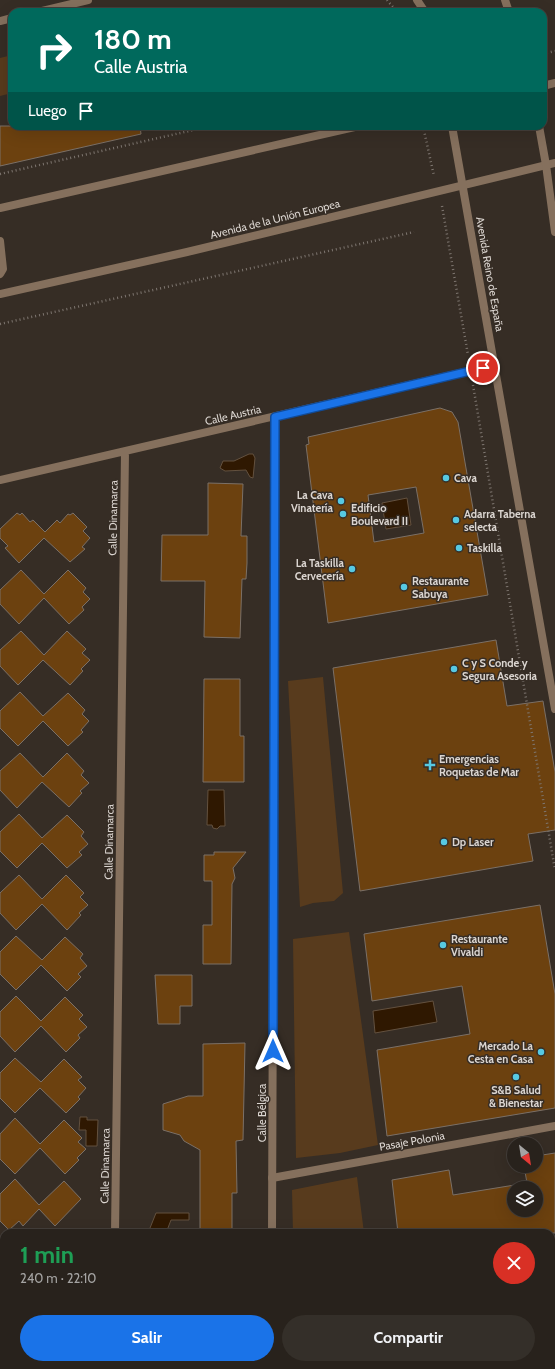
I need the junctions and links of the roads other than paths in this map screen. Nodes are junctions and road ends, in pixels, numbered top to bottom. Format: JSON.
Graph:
{"nodes":[{"id":1,"x":88,"y":0,"type":"edge"},
{"id":2,"x":55,"y":8,"type":"edge"},
{"id":3,"x":341,"y":130,"type":"edge"},
{"id":4,"x":453,"y":130,"type":"edge"},
{"id":5,"x":540,"y":130,"type":"edge"},
{"id":6,"x":555,"y":163,"type":"edge"},
{"id":7,"x":546,"y":165,"type":"junction"},
{"id":8,"x":464,"y":185,"type":"junction"},
{"id":9,"x":0,"y":208,"type":"edge"},
{"id":10,"x":555,"y":232,"type":"edge"},
{"id":11,"x":0,"y":241,"type":"edge"},
{"id":12,"x":0,"y":274,"type":"edge"},
{"id":13,"x":0,"y":294,"type":"edge"},
{"id":14,"x":494,"y":365,"type":"junction"},
{"id":15,"x":275,"y":417,"type":"junction"},
{"id":16,"x":125,"y":452,"type":"junction"},
{"id":17,"x":0,"y":480,"type":"edge"},
{"id":18,"x":555,"y":709,"type":"edge"},
{"id":19,"x":555,"y":1126,"type":"edge"},
{"id":20,"x":272,"y":1178,"type":"junction"},
{"id":21,"x":116,"y":1229,"type":"edge"},
{"id":22,"x":272,"y":1229,"type":"edge"}],
"edges":[{"from":1,"to":2,"type":"street"},
{"from":3,"to":9,"type":"street"},
{"from":4,"to":8,"type":"street","name":"Avenida Reino de España"},
{"from":5,"to":7,"type":"street"},
{"from":6,"to":7,"type":"street","name":"Avenida de la Unión Europea"},
{"from":7,"to":8,"type":"street","name":"Avenida de la Unión Europea"},
{"from":7,"to":10,"type":"street"},
{"from":8,"to":13,"type":"street","name":"Avenida de la Unión Europea"},
{"from":8,"to":14,"type":"street","name":"Avenida Reino de España"},
{"from":11,"to":12,"type":"street"},
{"from":14,"to":15,"type":"street","name":"Calle Austria"},
{"from":14,"to":18,"type":"street","name":"Avenida Reino de España"},
{"from":15,"to":16,"type":"street","name":"Calle Austria"},
{"from":15,"to":20,"type":"street","name":"Calle Bélgica"},
{"from":16,"to":17,"type":"street","name":"Calle Austria"},
{"from":16,"to":21,"type":"street","name":"Calle Dinamarca"},
{"from":19,"to":20,"type":"street","name":"Pasaje Polonia"},
{"from":20,"to":22,"type":"street","name":"Calle Bélgica"}]}
